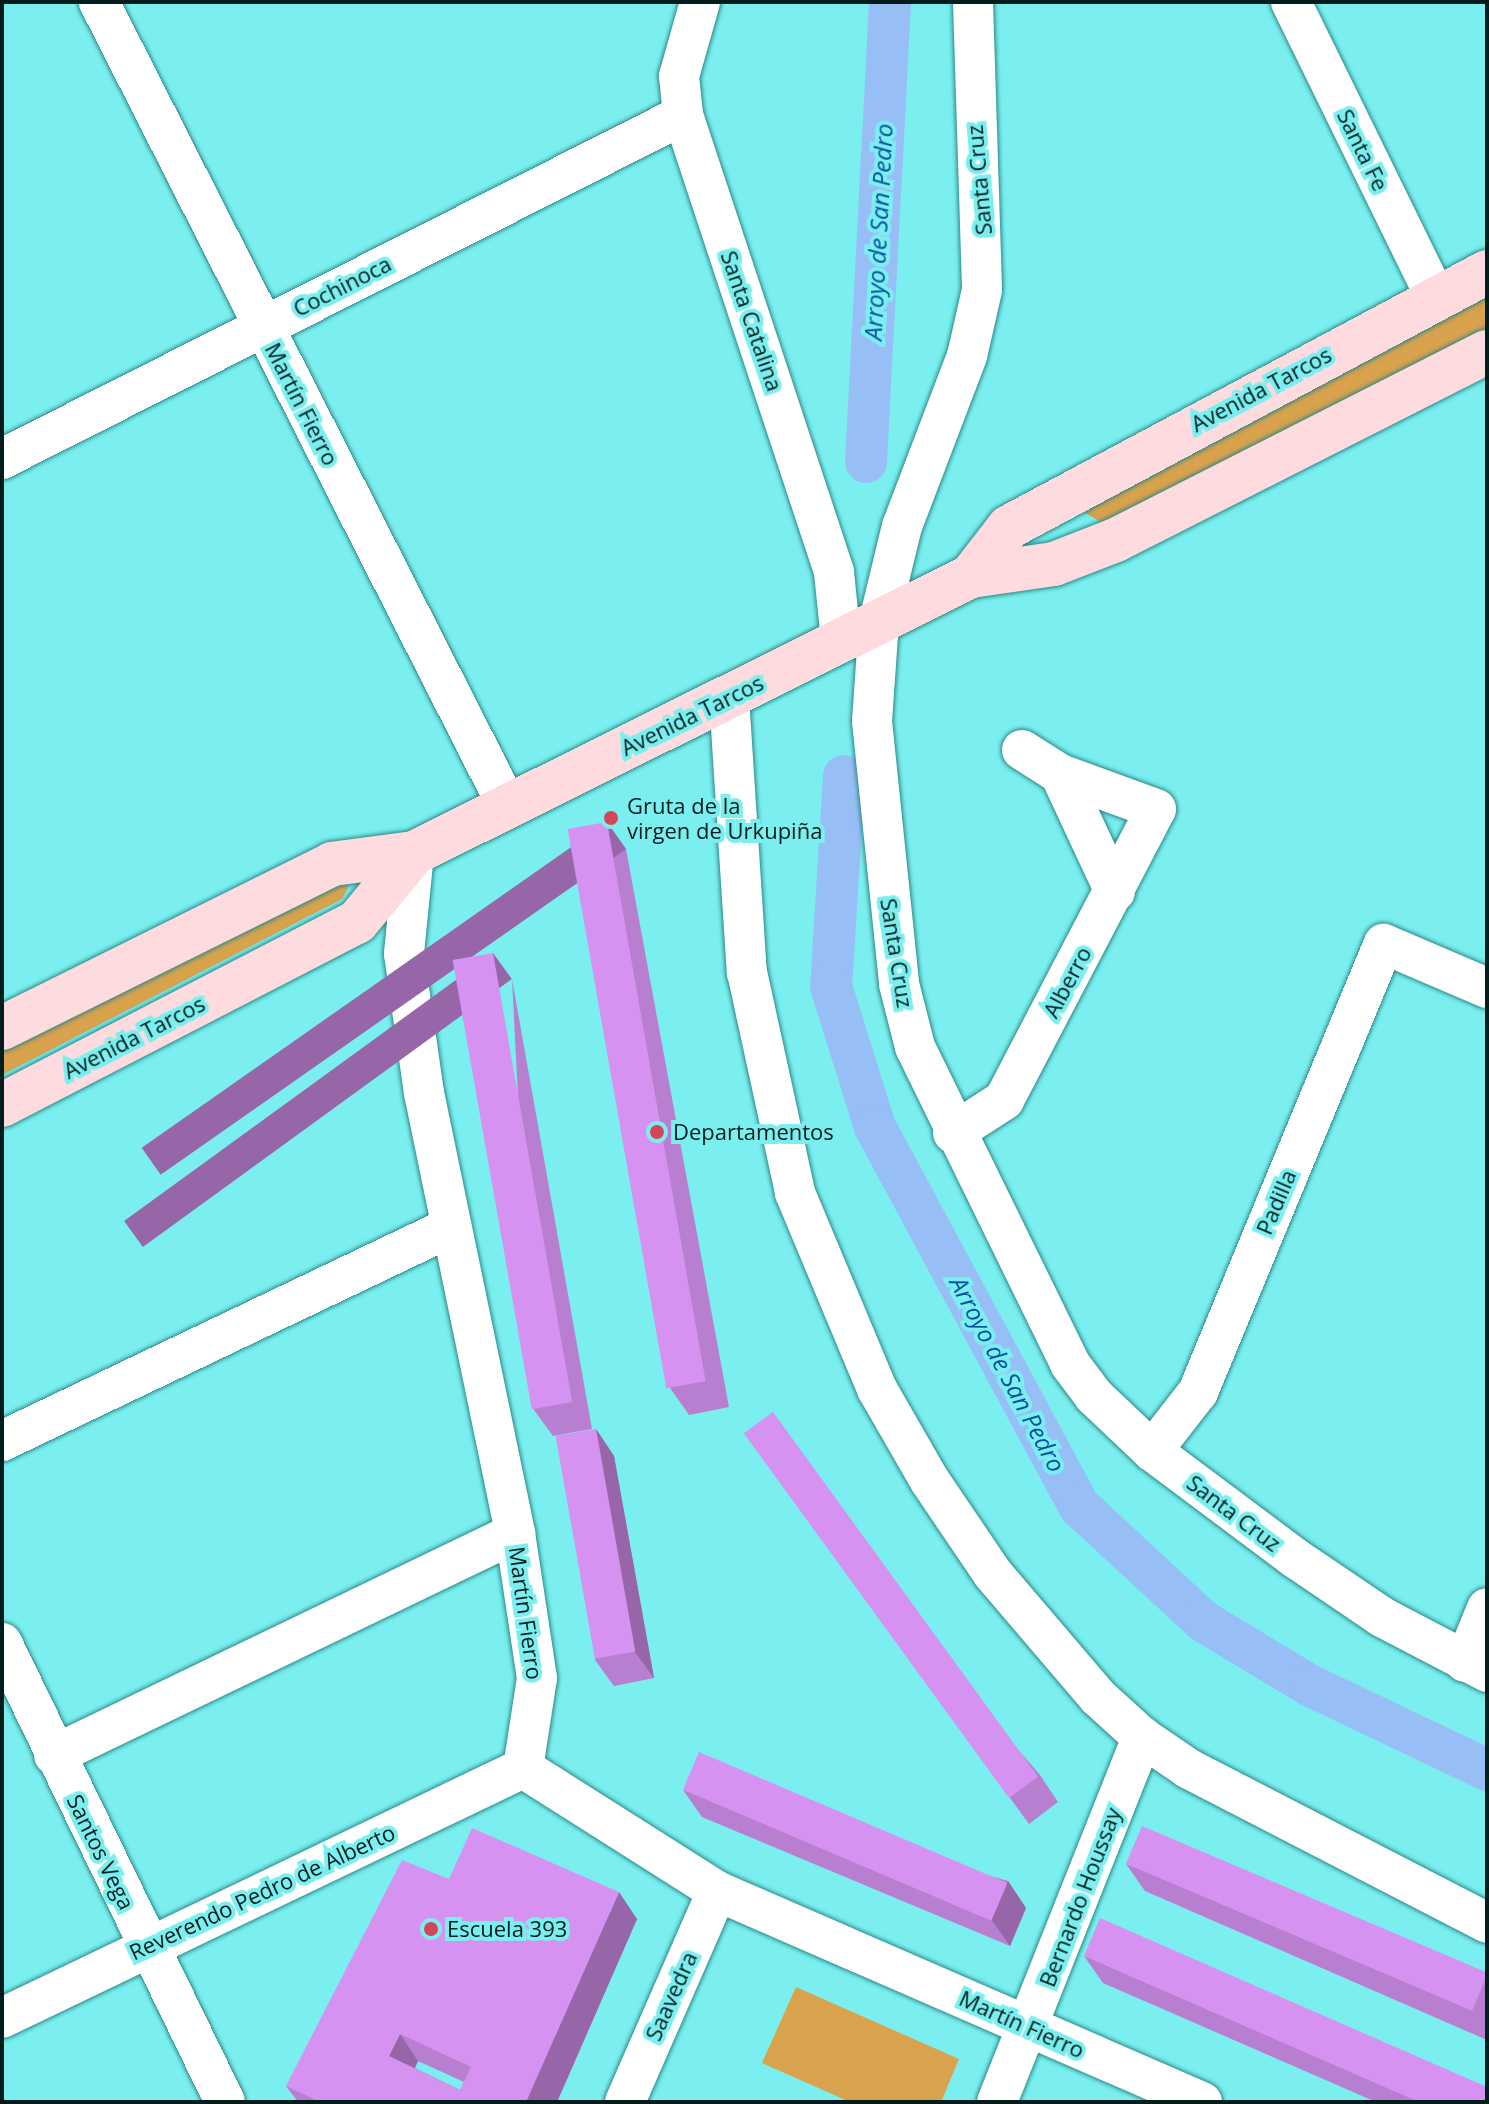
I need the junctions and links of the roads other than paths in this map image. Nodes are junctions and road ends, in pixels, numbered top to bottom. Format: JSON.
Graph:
{"nodes":[{"id":1,"x":99,"y":2,"type":"edge"},
{"id":2,"x":700,"y":2,"type":"edge"},
{"id":3,"x":973,"y":2,"type":"edge"},
{"id":4,"x":1291,"y":2,"type":"edge"},
{"id":5,"x":683,"y":115,"type":"junction"},
{"id":6,"x":1487,"y":272,"type":"edge"},
{"id":7,"x":1436,"y":298,"type":"junction"},
{"id":8,"x":263,"y":326,"type":"junction"},
{"id":9,"x":1487,"y":352,"type":"edge"},
{"id":10,"x":2,"y":459,"type":"edge"},
{"id":11,"x":971,"y":576,"type":"junction"},
{"id":12,"x":879,"y":621,"type":"junction"},
{"id":13,"x":841,"y":641,"type":"junction"},
{"id":14,"x":729,"y":697,"type":"junction"},
{"id":15,"x":1022,"y":750,"type":"dead end"},
{"id":16,"x":1060,"y":774,"type":"junction"},
{"id":17,"x":507,"y":805,"type":"junction"},
{"id":18,"x":414,"y":853,"type":"junction"},
{"id":19,"x":1115,"y":892,"type":"junction"},
{"id":20,"x":1487,"y":988,"type":"edge"},
{"id":21,"x":2,"y":1028,"type":"edge"},
{"id":22,"x":2,"y":1105,"type":"edge"},
{"id":23,"x":953,"y":1133,"type":"junction"},
{"id":24,"x":449,"y":1228,"type":"junction"},
{"id":25,"x":2,"y":1441,"type":"edge"},
{"id":26,"x":1152,"y":1451,"type":"junction"},
{"id":27,"x":515,"y":1533,"type":"junction"},
{"id":28,"x":1487,"y":1608,"type":"edge"},
{"id":29,"x":2,"y":1643,"type":"edge"},
{"id":30,"x":1476,"y":1667,"type":"edge"},
{"id":31,"x":1142,"y":1737,"type":"junction"},
{"id":32,"x":54,"y":1755,"type":"junction"},
{"id":33,"x":523,"y":1768,"type":"junction"},
{"id":34,"x":717,"y":1891,"type":"junction"},
{"id":35,"x":1487,"y":1923,"type":"edge"},
{"id":36,"x":147,"y":1945,"type":"junction"},
{"id":37,"x":2,"y":2018,"type":"edge"},
{"id":38,"x":1029,"y":2026,"type":"junction"},
{"id":39,"x":225,"y":2102,"type":"edge"},
{"id":40,"x":625,"y":2102,"type":"edge"},
{"id":41,"x":997,"y":2102,"type":"edge"},
{"id":42,"x":1202,"y":2102,"type":"edge"}],
"edges":[{"from":1,"to":8,"type":"street","name":"Martín Fierro"},
{"from":2,"to":5,"type":"street","name":"Santa Catalina"},
{"from":3,"to":12,"type":"street","name":"Santa Cruz"},
{"from":4,"to":7,"type":"street","name":"Santa Fe"},
{"from":5,"to":8,"type":"street","name":"Cochinoca"},
{"from":5,"to":13,"type":"street","name":"Santa Catalina"},
{"from":6,"to":7,"type":"street","name":"Avenida Tarcos"},
{"from":7,"to":11,"type":"street","name":"Avenida Tarcos"},
{"from":8,"to":10,"type":"street","name":"Cochinoca"},
{"from":8,"to":17,"type":"street","name":"Martín Fierro"},
{"from":9,"to":11,"type":"street","name":"Avenida Tarcos"},
{"from":11,"to":12,"type":"street","name":"Avenida Tarcos"},
{"from":12,"to":13,"type":"street","name":"Avenida Tarcos"},
{"from":12,"to":23,"type":"street","name":"Santa Cruz"},
{"from":13,"to":14,"type":"street","name":"Avenida Tarcos"},
{"from":14,"to":17,"type":"street","name":"Avenida Tarcos"},
{"from":14,"to":31,"type":"street"},
{"from":15,"to":16,"type":"street"},
{"from":16,"to":19,"type":"street"},
{"from":16,"to":19,"type":"street","name":"Alberro"},
{"from":17,"to":18,"type":"street","name":"Avenida Tarcos"},
{"from":18,"to":21,"type":"street","name":"Avenida Tarcos"},
{"from":18,"to":22,"type":"street","name":"Avenida Tarcos"},
{"from":18,"to":24,"type":"street","name":"Martín Fierro"},
{"from":19,"to":23,"type":"street","name":"Alberro"},
{"from":20,"to":26,"type":"street","name":"Padilla"},
{"from":23,"to":26,"type":"street","name":"Santa Cruz"},
{"from":24,"to":25,"type":"street"},
{"from":24,"to":27,"type":"street","name":"Martín Fierro"},
{"from":26,"to":30,"type":"street","name":"Santa Cruz"},
{"from":27,"to":32,"type":"street"},
{"from":27,"to":33,"type":"street","name":"Martín Fierro"},
{"from":28,"to":30,"type":"street"},
{"from":29,"to":32,"type":"street","name":"Santos Vega"},
{"from":31,"to":35,"type":"street"},
{"from":31,"to":38,"type":"street","name":"Bernardo Houssay"},
{"from":32,"to":36,"type":"street","name":"Santos Vega"},
{"from":33,"to":34,"type":"street","name":"Martín Fierro"},
{"from":33,"to":36,"type":"street","name":"Reverendo Pedro de Alberto"},
{"from":34,"to":38,"type":"street","name":"Martín Fierro"},
{"from":34,"to":40,"type":"street","name":"Saavedra"},
{"from":36,"to":37,"type":"street","name":"Reverendo Pedro de Alberto"},
{"from":36,"to":39,"type":"street","name":"Santos Vega"},
{"from":38,"to":41,"type":"street","name":"Bernardo Houssay"},
{"from":38,"to":42,"type":"street","name":"Martín Fierro"}]}
